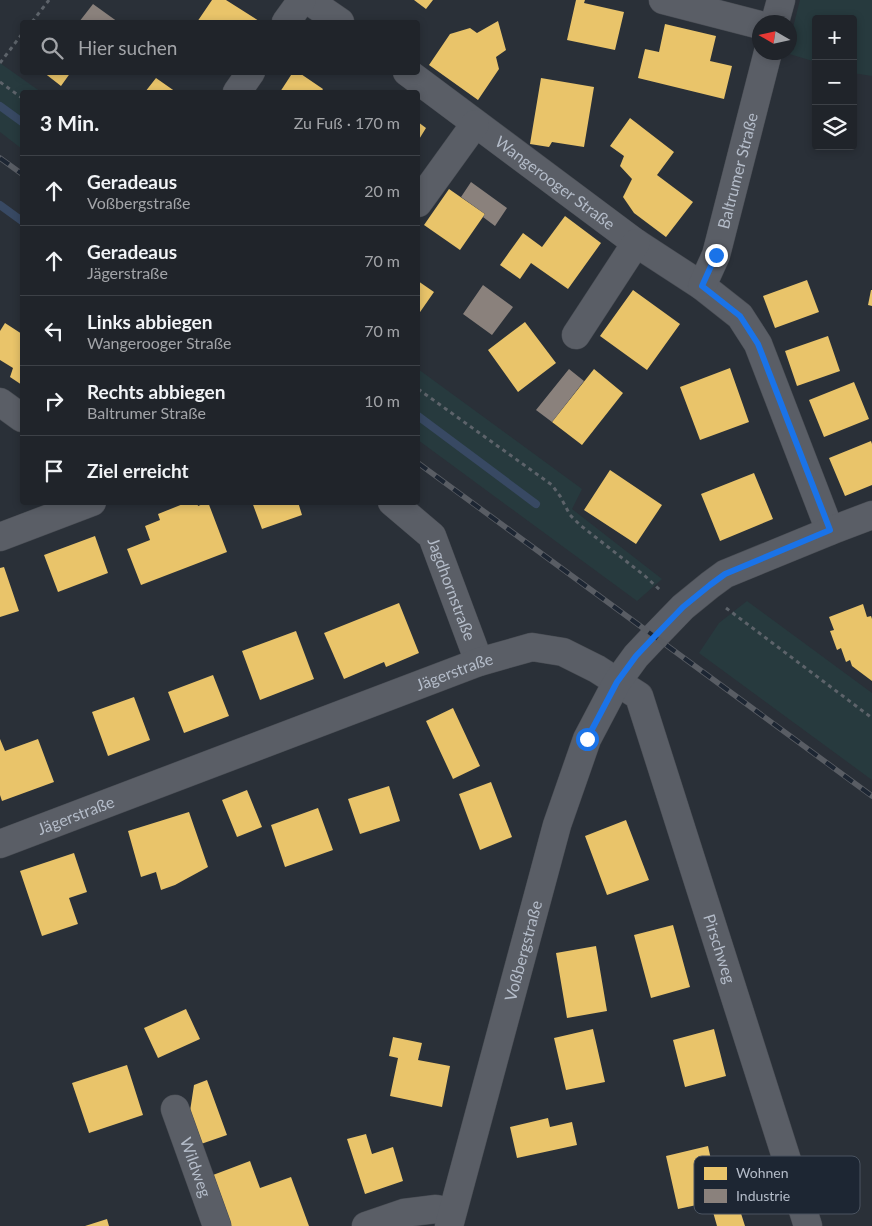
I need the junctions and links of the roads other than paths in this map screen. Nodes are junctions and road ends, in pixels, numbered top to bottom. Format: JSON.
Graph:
{"nodes":[{"id":1,"x":302,"y":0,"type":"edge"},
{"id":2,"x":663,"y":0,"type":"edge"},
{"id":3,"x":781,"y":0,"type":"edge"},
{"id":4,"x":778,"y":15,"type":"edge"},
{"id":5,"x":287,"y":20,"type":"edge"},
{"id":6,"x":752,"y":24,"type":"edge"},
{"id":7,"x":766,"y":60,"type":"edge"},
{"id":8,"x":249,"y":75,"type":"edge"},
{"id":9,"x":411,"y":75,"type":"edge"},
{"id":10,"x":238,"y":90,"type":"edge"},
{"id":11,"x":475,"y":124,"type":"junction"},
{"id":12,"x":420,"y":200,"type":"edge"},
{"id":13,"x":636,"y":243,"type":"junction"},
{"id":14,"x":702,"y":286,"type":"junction"},
{"id":15,"x":576,"y":335,"type":"dead end"},
{"id":16,"x":0,"y":402,"type":"edge"},
{"id":17,"x":20,"y":417,"type":"edge"},
{"id":18,"x":80,"y":505,"type":"edge"},
{"id":19,"x":396,"y":505,"type":"edge"},
{"id":20,"x":872,"y":515,"type":"edge"},
{"id":21,"x":830,"y":530,"type":"junction"},
{"id":22,"x":0,"y":537,"type":"edge"},
{"id":23,"x":479,"y":662,"type":"junction"},
{"id":24,"x":617,"y":682,"type":"junction"},
{"id":25,"x":0,"y":844,"type":"edge"},
{"id":26,"x":175,"y":1109,"type":"dead end"},
{"id":27,"x":786,"y":1156,"type":"edge"},
{"id":28,"x":804,"y":1214,"type":"edge"},
{"id":29,"x":451,"y":1219,"type":"edge"},
{"id":30,"x":217,"y":1226,"type":"edge"},
{"id":31,"x":366,"y":1226,"type":"edge"},
{"id":32,"x":808,"y":1226,"type":"edge"}],
"edges":[{"from":1,"to":5,"type":"street"},
{"from":2,"to":6,"type":"street"},
{"from":3,"to":4,"type":"street"},
{"from":7,"to":14,"type":"street","name":"Baltrumer Straße"},
{"from":8,"to":10,"type":"street"},
{"from":9,"to":11,"type":"street","name":"Wangerooger Straße"},
{"from":11,"to":12,"type":"street"},
{"from":11,"to":13,"type":"street","name":"Wangerooger Straße"},
{"from":13,"to":14,"type":"street","name":"Wangerooger Straße"},
{"from":13,"to":15,"type":"street"},
{"from":14,"to":21,"type":"street","name":"Wangerooger Straße"},
{"from":16,"to":17,"type":"street"},
{"from":18,"to":22,"type":"street"},
{"from":19,"to":23,"type":"street","name":"Jagdhornstraße"},
{"from":20,"to":21,"type":"street"},
{"from":21,"to":24,"type":"street"},
{"from":23,"to":24,"type":"street","name":"Jägerstraße"},
{"from":23,"to":25,"type":"street","name":"Jägerstraße"},
{"from":24,"to":27,"type":"street","name":"Pirschweg"},
{"from":24,"to":29,"type":"street","name":"Voßbergstraße"},
{"from":26,"to":30,"type":"street","name":"Wildweg"},
{"from":28,"to":32,"type":"street","name":"Pirschweg"},
{"from":29,"to":31,"type":"street"}]}
